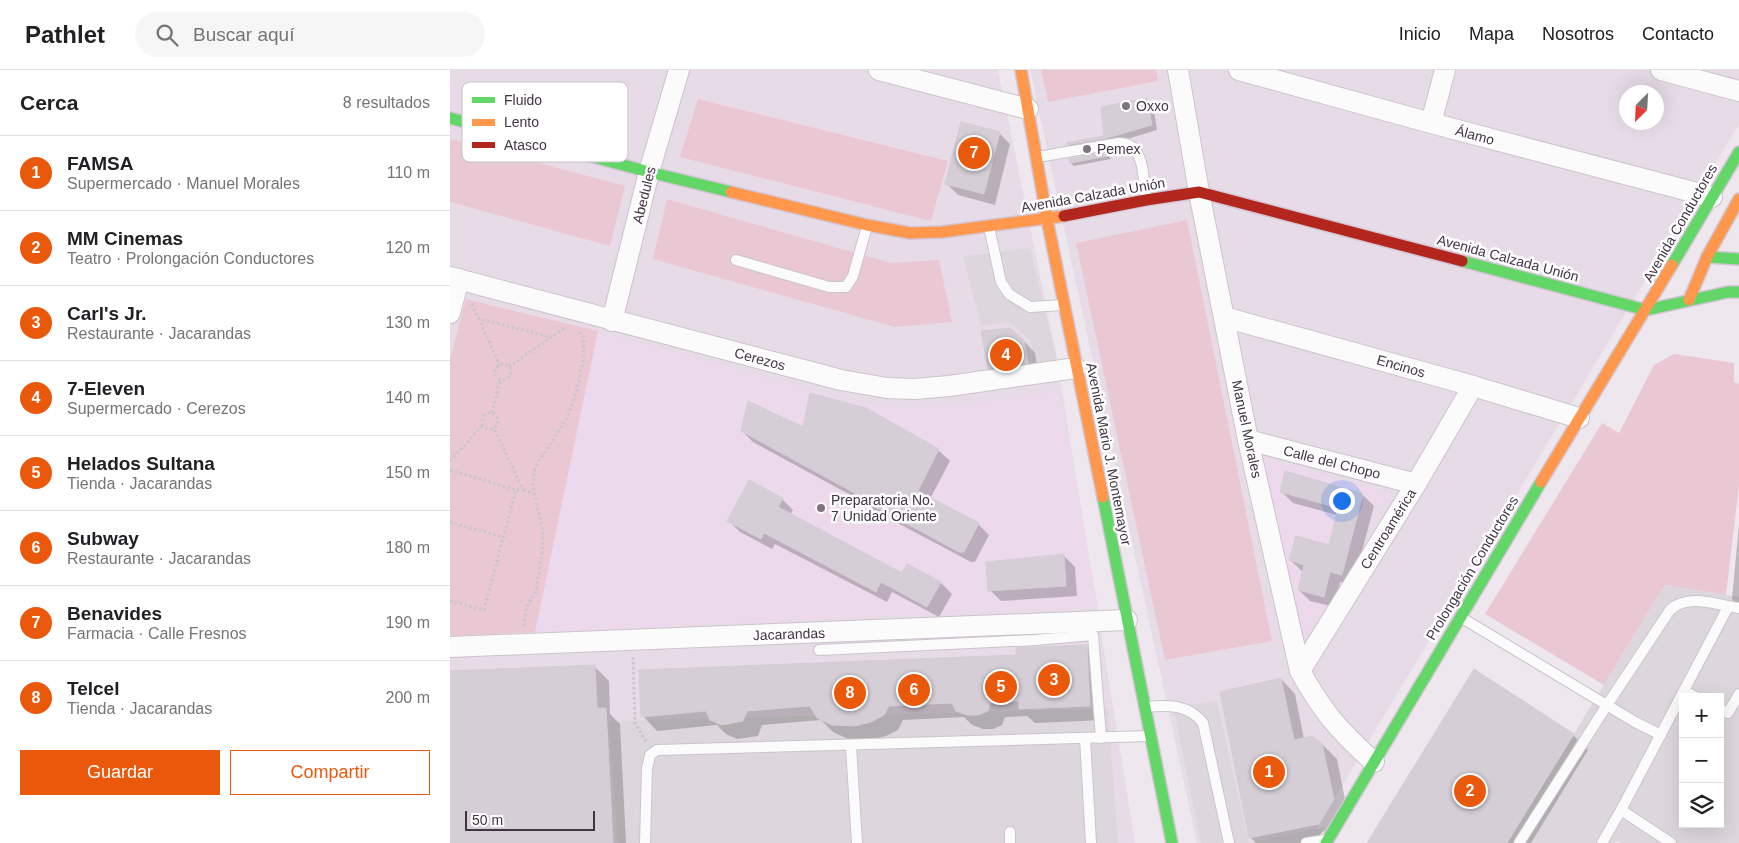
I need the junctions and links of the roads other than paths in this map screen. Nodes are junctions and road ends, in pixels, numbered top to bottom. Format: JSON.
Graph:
{"nodes":[{"id":1,"x":679,"y":70,"type":"edge"},
{"id":2,"x":879,"y":70,"type":"edge"},
{"id":3,"x":1021,"y":70,"type":"edge"},
{"id":4,"x":1178,"y":70,"type":"edge"},
{"id":5,"x":1239,"y":70,"type":"edge"},
{"id":6,"x":1445,"y":70,"type":"edge"},
{"id":7,"x":1661,"y":70,"type":"edge"},
{"id":8,"x":1739,"y":91,"type":"edge"},
{"id":9,"x":1028,"y":109,"type":"junction"},
{"id":10,"x":1431,"y":123,"type":"junction"},
{"id":11,"x":1739,"y":152,"type":"edge"},
{"id":12,"x":1037,"y":157,"type":"junction"},
{"id":13,"x":612,"y":162,"type":"edge"},
{"id":14,"x":649,"y":172,"type":"junction"},
{"id":15,"x":1199,"y":192,"type":"junction"},
{"id":16,"x":1712,"y":197,"type":"junction"},
{"id":17,"x":1739,"y":199,"type":"edge"},
{"id":18,"x":1146,"y":200,"type":"junction"},
{"id":19,"x":1047,"y":220,"type":"junction"},
{"id":20,"x":867,"y":225,"type":"junction"},
{"id":21,"x":989,"y":226,"type":"junction"},
{"id":22,"x":1706,"y":257,"type":"junction"},
{"id":23,"x":1739,"y":259,"type":"edge"},
{"id":24,"x":736,"y":260,"type":"dead end"},
{"id":25,"x":454,"y":278,"type":"edge"},
{"id":26,"x":1739,"y":292,"type":"edge"},
{"id":27,"x":1688,"y":300,"type":"junction"},
{"id":28,"x":1064,"y":305,"type":"junction"},
{"id":29,"x":1646,"y":310,"type":"junction"},
{"id":30,"x":450,"y":313,"type":"edge"},
{"id":31,"x":1224,"y":317,"type":"junction"},
{"id":32,"x":612,"y":321,"type":"junction"},
{"id":33,"x":1076,"y":368,"type":"junction"},
{"id":34,"x":1473,"y":386,"type":"junction"},
{"id":35,"x":1579,"y":418,"type":"junction"},
{"id":36,"x":1248,"y":440,"type":"junction"},
{"id":37,"x":1416,"y":484,"type":"junction"},
{"id":38,"x":1728,"y":607,"type":"junction"},
{"id":39,"x":1739,"y":608,"type":"edge"},
{"id":40,"x":1461,"y":618,"type":"junction"},
{"id":41,"x":1127,"y":620,"type":"junction"},
{"id":42,"x":1033,"y":632,"type":"junction"},
{"id":43,"x":878,"y":639,"type":"junction"},
{"id":44,"x":450,"y":647,"type":"edge"},
{"id":45,"x":819,"y":650,"type":"dead end"},
{"id":46,"x":1300,"y":671,"type":"junction"},
{"id":47,"x":1684,"y":691,"type":"junction"},
{"id":48,"x":1688,"y":693,"type":"edge"},
{"id":49,"x":1739,"y":694,"type":"edge"},
{"id":50,"x":1607,"y":705,"type":"junction"},
{"id":51,"x":1145,"y":707,"type":"junction"},
{"id":52,"x":1724,"y":711,"type":"edge"},
{"id":53,"x":1661,"y":735,"type":"junction"},
{"id":54,"x":1150,"y":736,"type":"junction"},
{"id":55,"x":1085,"y":738,"type":"junction"},
{"id":56,"x":1102,"y":738,"type":"junction"},
{"id":57,"x":851,"y":746,"type":"junction"},
{"id":58,"x":1374,"y":762,"type":"junction"},
{"id":59,"x":1621,"y":810,"type":"junction"},
{"id":60,"x":1010,"y":832,"type":"dead end"},
{"id":61,"x":1329,"y":842,"type":"edge"},
{"id":62,"x":645,"y":843,"type":"edge"},
{"id":63,"x":858,"y":843,"type":"edge"},
{"id":64,"x":1010,"y":843,"type":"edge"},
{"id":65,"x":1091,"y":843,"type":"edge"},
{"id":66,"x":1172,"y":843,"type":"edge"},
{"id":67,"x":1229,"y":843,"type":"edge"},
{"id":68,"x":1306,"y":843,"type":"edge"},
{"id":69,"x":1520,"y":843,"type":"edge"},
{"id":70,"x":1602,"y":843,"type":"edge"},
{"id":71,"x":1671,"y":843,"type":"edge"}],
"edges":[{"from":1,"to":14,"type":"street","name":"Abedules"},
{"from":2,"to":9,"type":"street"},
{"from":3,"to":9,"type":"main road","name":"Avenida Mario J. Montemayor"},
{"from":4,"to":15,"type":"street","name":"Manuel Morales"},
{"from":5,"to":10,"type":"street","name":"Álamo"},
{"from":6,"to":10,"type":"street"},
{"from":7,"to":8,"type":"street"},
{"from":9,"to":12,"type":"main road","name":"Avenida Mario J. Montemayor"},
{"from":10,"to":16,"type":"street","name":"Álamo"},
{"from":11,"to":16,"type":"main road","name":"Avenida Conductores"},
{"from":12,"to":18,"type":"lane"},
{"from":12,"to":19,"type":"main road","name":"Avenida Mario J. Montemayor"},
{"from":13,"to":14,"type":"main road","name":"Avenida Calzada Unión"},
{"from":14,"to":20,"type":"main road","name":"Avenida Calzada Unión"},
{"from":14,"to":32,"type":"street","name":"Abedules"},
{"from":15,"to":18,"type":"main road","name":"Avenida Calzada Unión"},
{"from":15,"to":29,"type":"main road","name":"Avenida Calzada Unión"},
{"from":15,"to":31,"type":"street","name":"Manuel Morales"},
{"from":16,"to":29,"type":"main road","name":"Avenida Conductores"},
{"from":17,"to":22,"type":"main road"},
{"from":18,"to":19,"type":"main road","name":"Avenida Calzada Unión"},
{"from":19,"to":21,"type":"main road","name":"Avenida Calzada Unión"},
{"from":19,"to":28,"type":"main road","name":"Avenida Mario J. Montemayor"},
{"from":20,"to":21,"type":"main road","name":"Avenida Calzada Unión"},
{"from":20,"to":24,"type":"lane"},
{"from":21,"to":28,"type":"lane"},
{"from":22,"to":23,"type":"main road"},
{"from":22,"to":27,"type":"main road"},
{"from":25,"to":30,"type":"street"},
{"from":25,"to":32,"type":"street","name":"Cerezos"},
{"from":26,"to":27,"type":"main road","name":"Avenida Calzada Unión"},
{"from":27,"to":29,"type":"main road","name":"Avenida Calzada Unión"},
{"from":28,"to":33,"type":"main road","name":"Avenida Mario J. Montemayor"},
{"from":29,"to":35,"type":"main road","name":"Prolongación Conductores"},
{"from":31,"to":34,"type":"street","name":"Encinos"},
{"from":31,"to":36,"type":"street","name":"Manuel Morales"},
{"from":32,"to":33,"type":"street","name":"Cerezos"},
{"from":33,"to":41,"type":"main road","name":"Avenida Mario J. Montemayor"},
{"from":34,"to":35,"type":"street","name":"Encinos"},
{"from":34,"to":37,"type":"street","name":"Centroamérica"},
{"from":35,"to":40,"type":"main road","name":"Prolongación Conductores"},
{"from":36,"to":37,"type":"street","name":"Calle del Chopo"},
{"from":36,"to":46,"type":"street","name":"Manuel Morales"},
{"from":37,"to":46,"type":"street","name":"Centroamérica"},
{"from":38,"to":39,"type":"lane"},
{"from":38,"to":47,"type":"lane"},
{"from":38,"to":50,"type":"lane"},
{"from":40,"to":50,"type":"lane"},
{"from":40,"to":58,"type":"main road","name":"Prolongación Conductores"},
{"from":41,"to":42,"type":"street","name":"Jacarandas"},
{"from":41,"to":51,"type":"main road","name":"Avenida Mario J. Montemayor"},
{"from":42,"to":43,"type":"street","name":"Jacarandas"},
{"from":42,"to":56,"type":"lane"},
{"from":43,"to":44,"type":"street","name":"Jacarandas"},
{"from":43,"to":45,"type":"lane"},
{"from":46,"to":58,"type":"street","name":"Manuel Morales"},
{"from":47,"to":48,"type":"lane"},
{"from":47,"to":53,"type":"lane"},
{"from":49,"to":52,"type":"lane"},
{"from":50,"to":53,"type":"lane"},
{"from":50,"to":69,"type":"lane"},
{"from":51,"to":54,"type":"main road","name":"Avenida Mario J. Montemayor"},
{"from":51,"to":67,"type":"lane"},
{"from":53,"to":59,"type":"lane"},
{"from":54,"to":56,"type":"lane"},
{"from":54,"to":66,"type":"main road","name":"Avenida Mario J. Montemayor"},
{"from":55,"to":56,"type":"lane"},
{"from":55,"to":57,"type":"lane"},
{"from":55,"to":65,"type":"lane"},
{"from":57,"to":62,"type":"lane"},
{"from":57,"to":63,"type":"lane"},
{"from":58,"to":61,"type":"main road","name":"Prolongación Conductores"},
{"from":59,"to":70,"type":"lane"},
{"from":59,"to":71,"type":"lane"},
{"from":60,"to":64,"type":"lane"},
{"from":61,"to":68,"type":"lane"}]}
